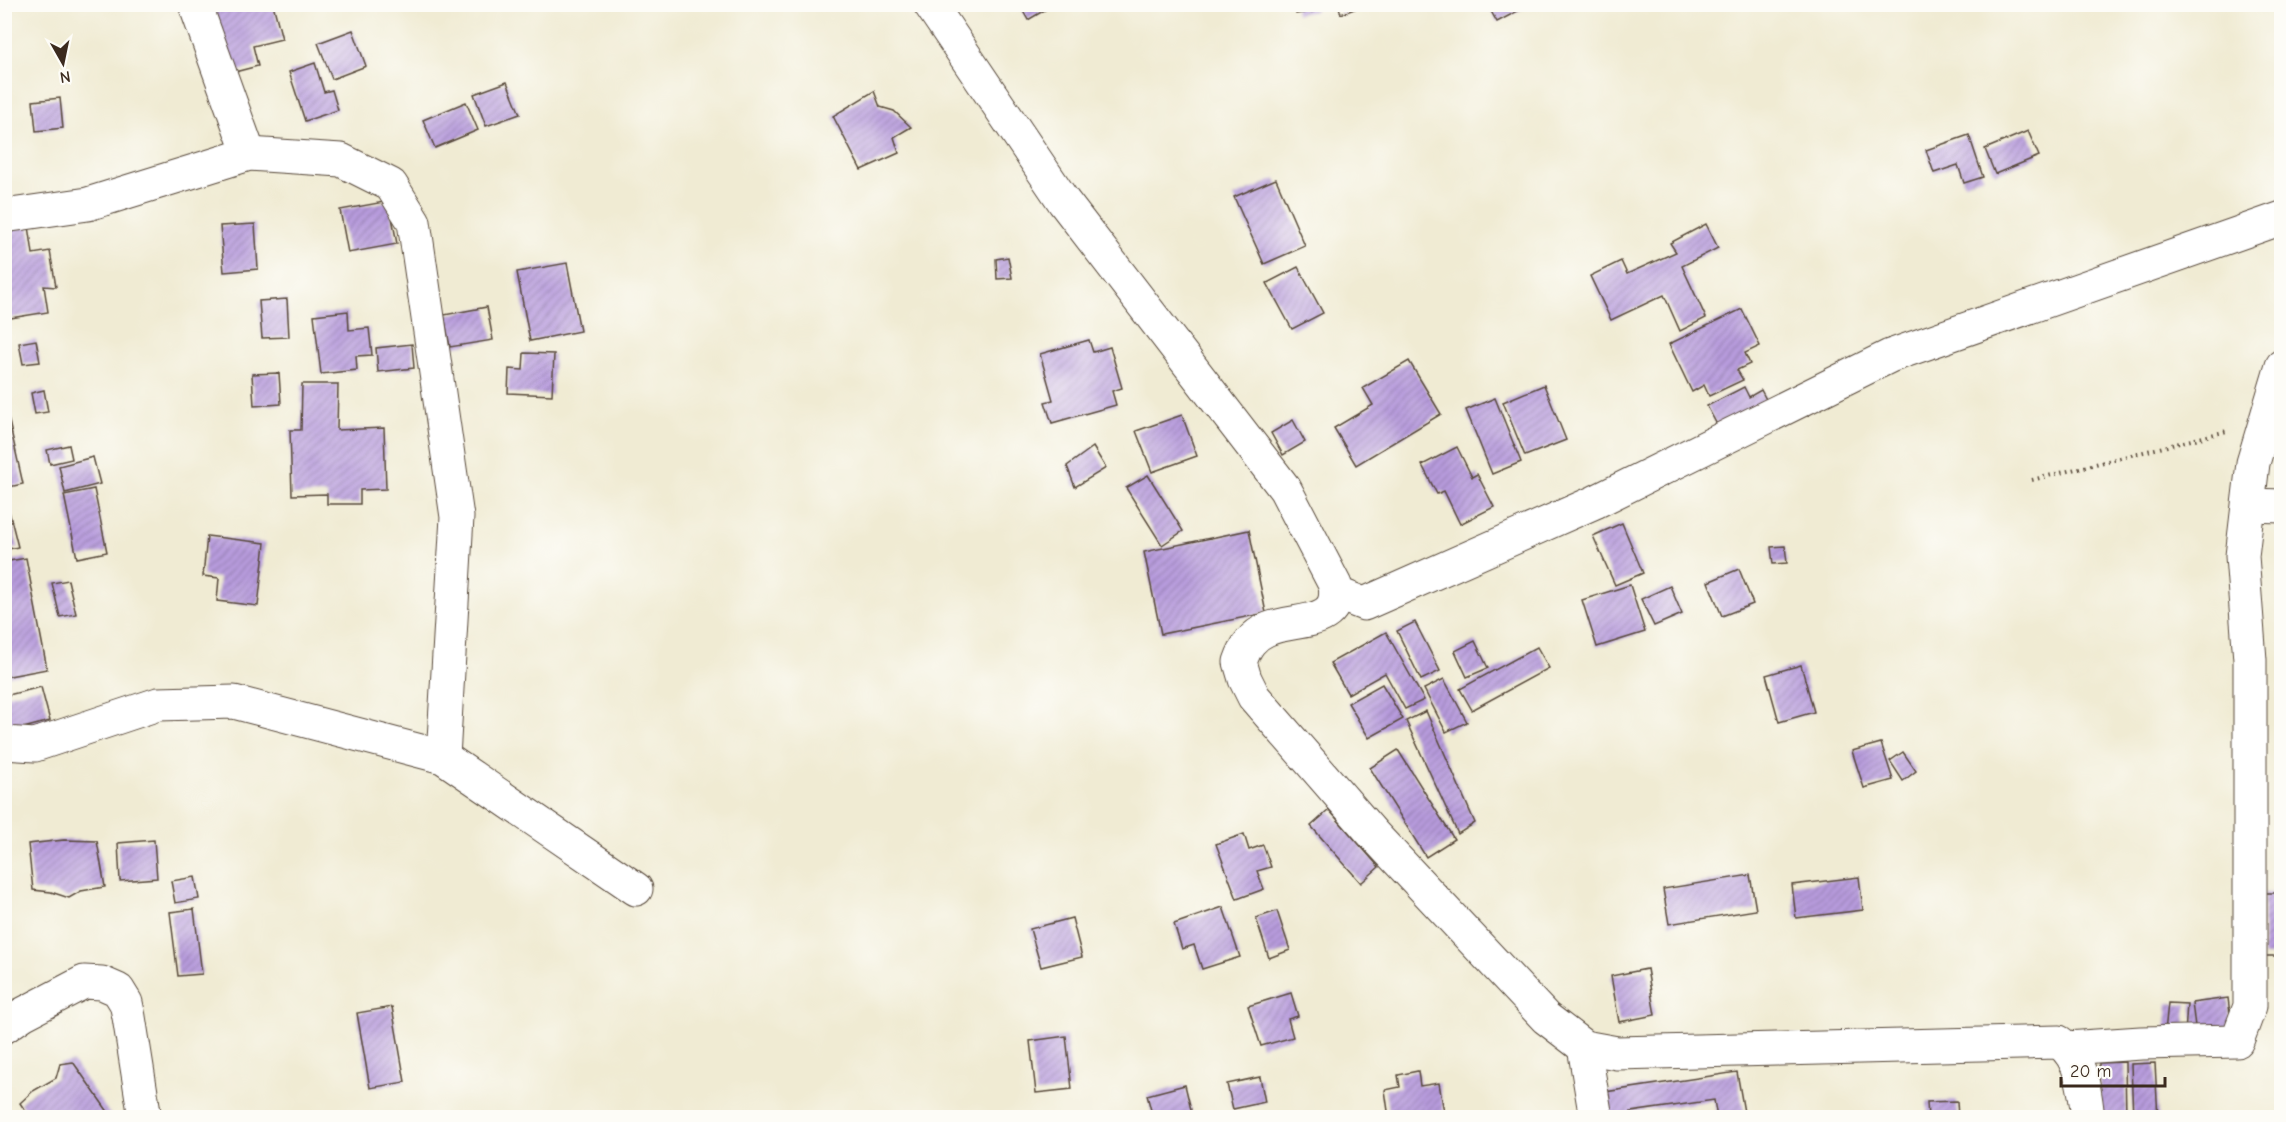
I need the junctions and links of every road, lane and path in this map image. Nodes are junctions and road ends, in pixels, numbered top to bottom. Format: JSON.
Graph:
{"nodes":[{"id":1,"x":195,"y":4,"type":"edge"},
{"id":2,"x":930,"y":4,"type":"edge"},
{"id":3,"x":249,"y":154,"type":"junction"},
{"id":4,"x":4,"y":216,"type":"edge"},
{"id":5,"x":2282,"y":218,"type":"edge"},
{"id":6,"x":2282,"y":366,"type":"edge"},
{"id":7,"x":2266,"y":421,"type":"junction"},
{"id":8,"x":2032,"y":480,"type":"dead end"},
{"id":9,"x":2248,"y":505,"type":"junction"},
{"id":10,"x":2282,"y":506,"type":"edge"},
{"id":11,"x":1336,"y":593,"type":"junction"},
{"id":12,"x":4,"y":743,"type":"edge"},
{"id":13,"x":443,"y":757,"type":"junction"},
{"id":14,"x":636,"y":889,"type":"dead end"},
{"id":15,"x":4,"y":1027,"type":"edge"},
{"id":16,"x":1584,"y":1047,"type":"junction"},
{"id":17,"x":2067,"y":1048,"type":"junction"},
{"id":18,"x":145,"y":1118,"type":"edge"},
{"id":19,"x":1596,"y":1118,"type":"edge"},
{"id":20,"x":2088,"y":1118,"type":"edge"}],
"edges":[{"from":1,"to":3,"type":"street"},
{"from":2,"to":11,"type":"street"},
{"from":3,"to":4,"type":"street"},
{"from":3,"to":13,"type":"street"},
{"from":5,"to":11,"type":"street"},
{"from":6,"to":7,"type":"street"},
{"from":7,"to":8,"type":"path"},
{"from":7,"to":9,"type":"street"},
{"from":9,"to":10,"type":"street"},
{"from":9,"to":17,"type":"street"},
{"from":11,"to":16,"type":"street"},
{"from":12,"to":13,"type":"street"},
{"from":13,"to":14,"type":"street"},
{"from":15,"to":18,"type":"street"},
{"from":16,"to":17,"type":"street"},
{"from":16,"to":19,"type":"street"},
{"from":17,"to":20,"type":"street"}]}
